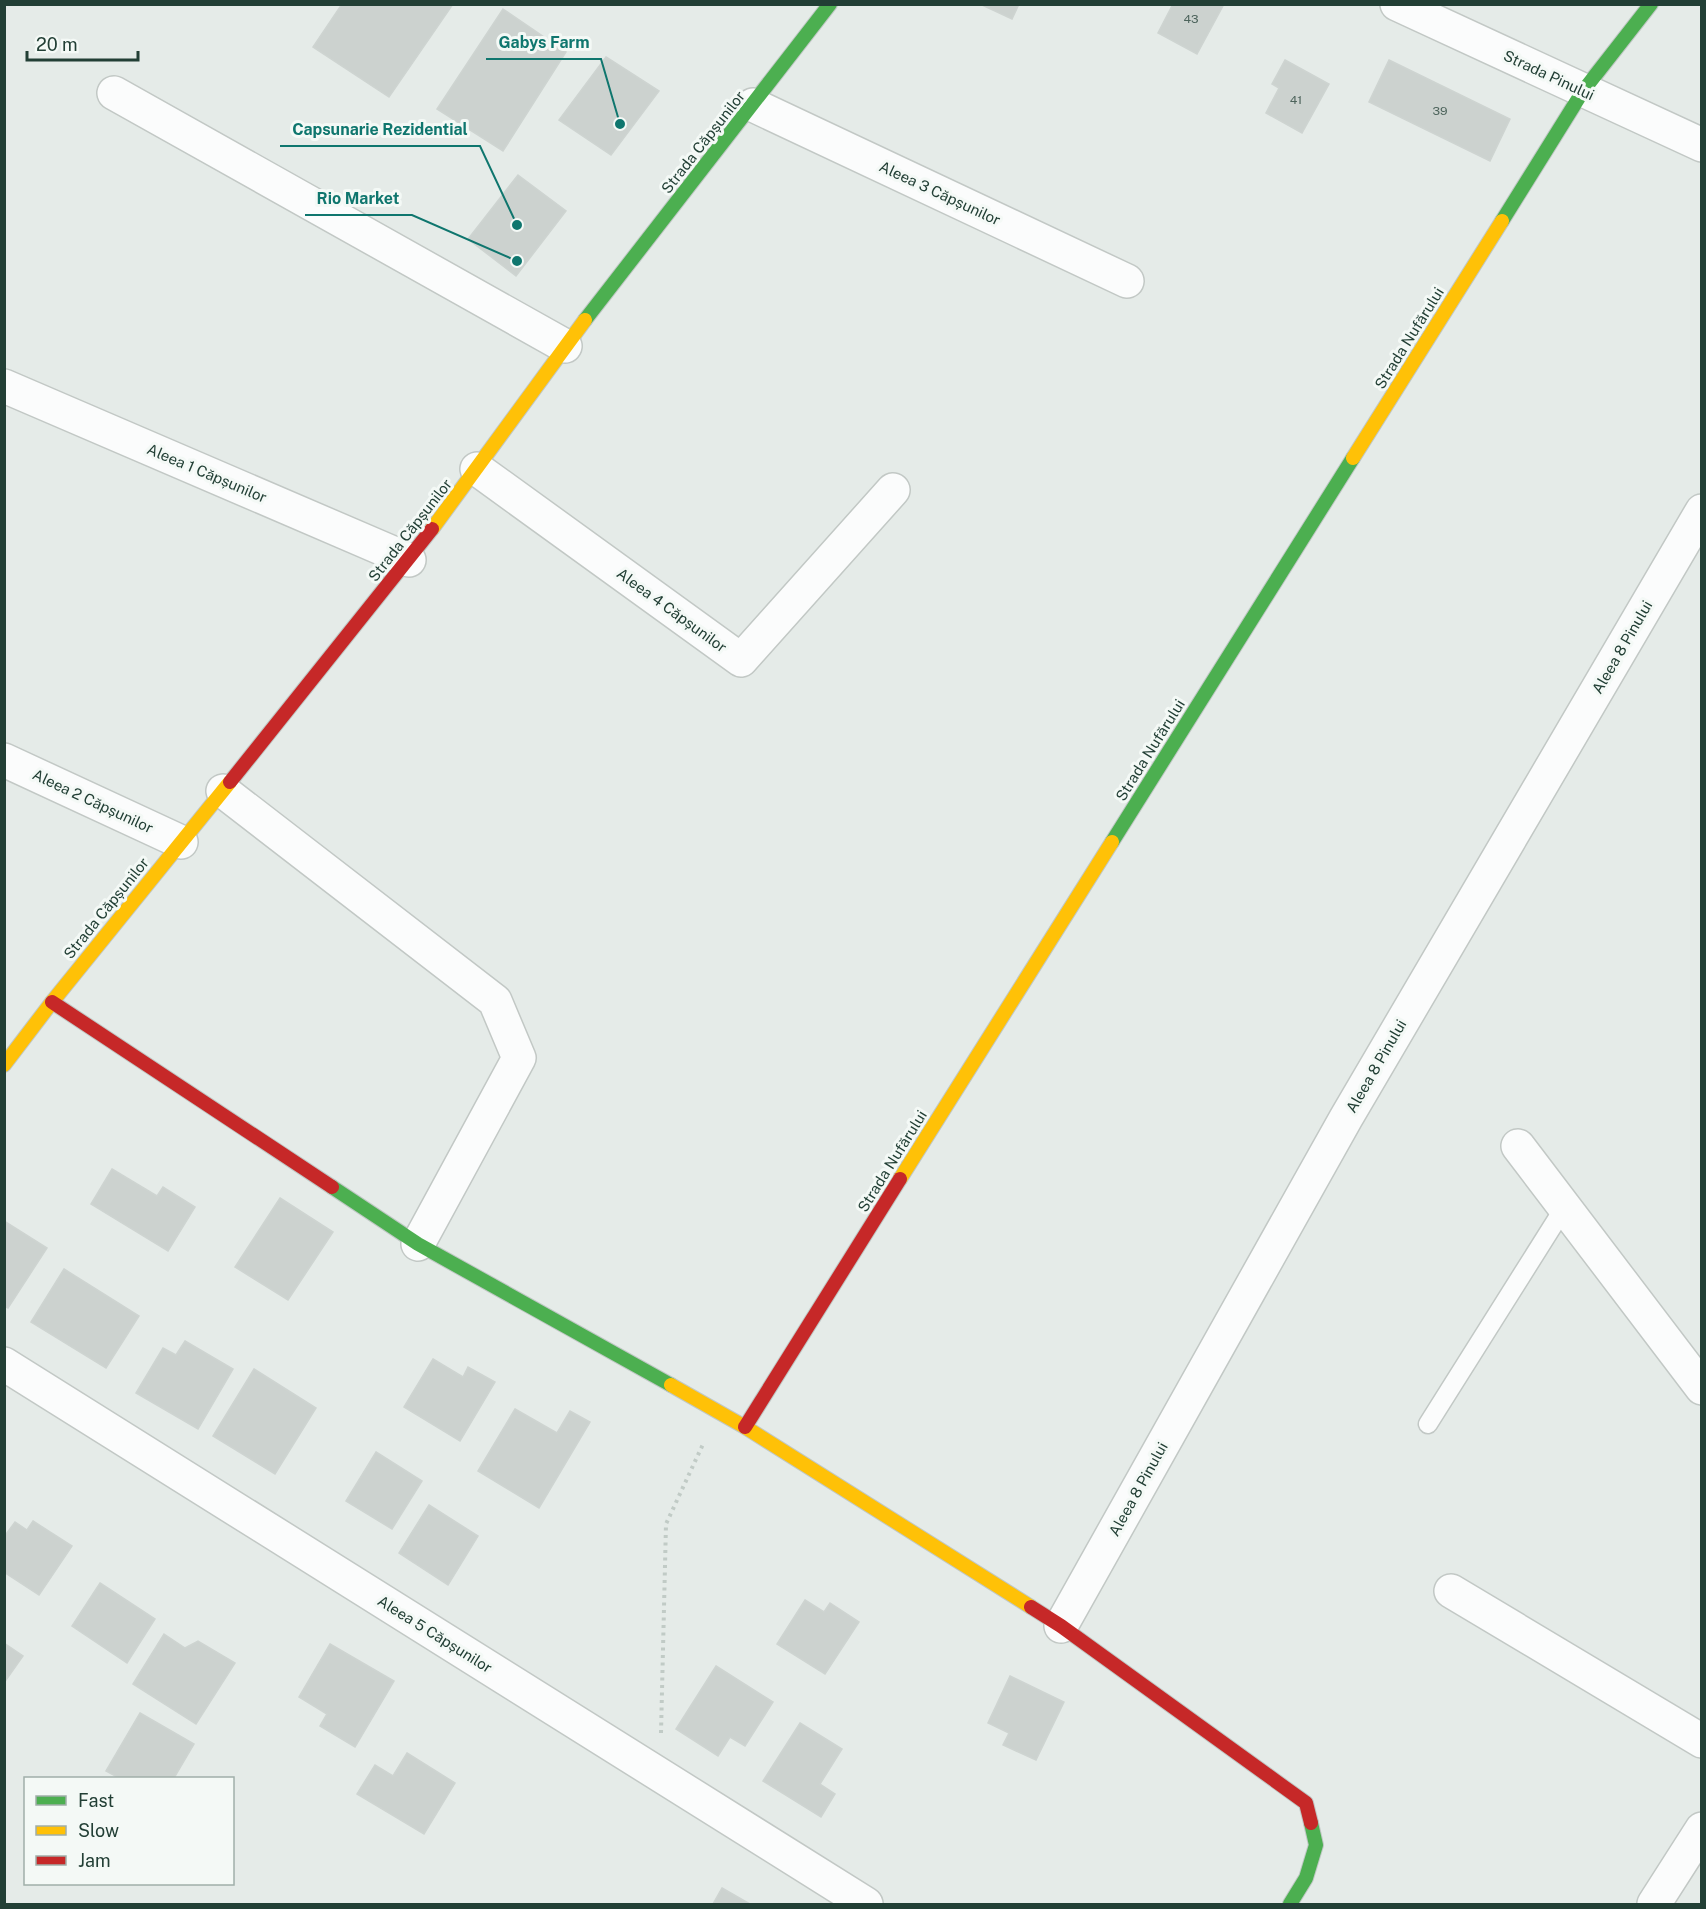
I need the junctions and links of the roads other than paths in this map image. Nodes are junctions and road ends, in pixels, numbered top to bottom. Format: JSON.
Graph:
{"nodes":[{"id":1,"x":830,"y":4,"type":"edge"},
{"id":2,"x":1397,"y":4,"type":"edge"},
{"id":3,"x":1651,"y":4,"type":"edge"},
{"id":4,"x":1583,"y":91,"type":"junction"},
{"id":5,"x":114,"y":93,"type":"dead end"},
{"id":6,"x":753,"y":105,"type":"junction"},
{"id":7,"x":1701,"y":145,"type":"edge"},
{"id":8,"x":1127,"y":281,"type":"dead end"},
{"id":9,"x":565,"y":346,"type":"junction"},
{"id":10,"x":4,"y":386,"type":"edge"},
{"id":11,"x":477,"y":470,"type":"junction"},
{"id":12,"x":893,"y":490,"type":"dead end"},
{"id":13,"x":1701,"y":511,"type":"edge"},
{"id":14,"x":409,"y":560,"type":"junction"},
{"id":15,"x":4,"y":760,"type":"edge"},
{"id":16,"x":223,"y":790,"type":"junction"},
{"id":17,"x":181,"y":842,"type":"junction"},
{"id":18,"x":52,"y":1002,"type":"junction"},
{"id":19,"x":4,"y":1065,"type":"edge"},
{"id":20,"x":1518,"y":1146,"type":"dead end"},
{"id":21,"x":1564,"y":1208,"type":"junction"},
{"id":22,"x":417,"y":1244,"type":"junction"},
{"id":23,"x":4,"y":1364,"type":"edge"},
{"id":24,"x":1701,"y":1388,"type":"edge"},
{"id":25,"x":1428,"y":1424,"type":"dead end"},
{"id":26,"x":745,"y":1426,"type":"junction"},
{"id":27,"x":1451,"y":1591,"type":"dead end"},
{"id":28,"x":1061,"y":1626,"type":"junction"},
{"id":29,"x":1701,"y":1741,"type":"edge"},
{"id":30,"x":1701,"y":1828,"type":"edge"},
{"id":31,"x":866,"y":1905,"type":"edge"},
{"id":32,"x":1290,"y":1905,"type":"edge"},
{"id":33,"x":1654,"y":1905,"type":"edge"}],
"edges":[{"from":1,"to":6,"type":"street","name":"Strada Căpșunilor"},
{"from":2,"to":4,"type":"street","name":"Strada Pinului"},
{"from":3,"to":4,"type":"street","name":"Strada Nufărului"},
{"from":4,"to":7,"type":"street","name":"Strada Pinului"},
{"from":4,"to":26,"type":"street","name":"Strada Nufărului"},
{"from":5,"to":9,"type":"street"},
{"from":6,"to":8,"type":"street","name":"Aleea 3 Căpșunilor"},
{"from":6,"to":9,"type":"street","name":"Strada Căpșunilor"},
{"from":9,"to":11,"type":"street","name":"Strada Căpșunilor"},
{"from":10,"to":14,"type":"street","name":"Aleea 1 Căpșunilor"},
{"from":11,"to":12,"type":"street","name":"Aleea 4 Căpșunilor"},
{"from":11,"to":14,"type":"street","name":"Strada Căpșunilor"},
{"from":13,"to":28,"type":"street","name":"Aleea 8 Pinului"},
{"from":14,"to":16,"type":"street","name":"Strada Căpșunilor"},
{"from":15,"to":17,"type":"street","name":"Aleea 2 Căpșunilor"},
{"from":16,"to":17,"type":"street","name":"Strada Căpșunilor"},
{"from":16,"to":22,"type":"street"},
{"from":17,"to":18,"type":"street","name":"Strada Căpșunilor"},
{"from":18,"to":19,"type":"street","name":"Strada Căpșunilor"},
{"from":18,"to":22,"type":"street"},
{"from":20,"to":21,"type":"street"},
{"from":21,"to":24,"type":"street"},
{"from":21,"to":25,"type":"lane"},
{"from":22,"to":26,"type":"street"},
{"from":23,"to":31,"type":"street","name":"Aleea 5 Căpșunilor"},
{"from":26,"to":28,"type":"street"},
{"from":27,"to":29,"type":"street"},
{"from":28,"to":32,"type":"street"},
{"from":30,"to":33,"type":"street"}]}
